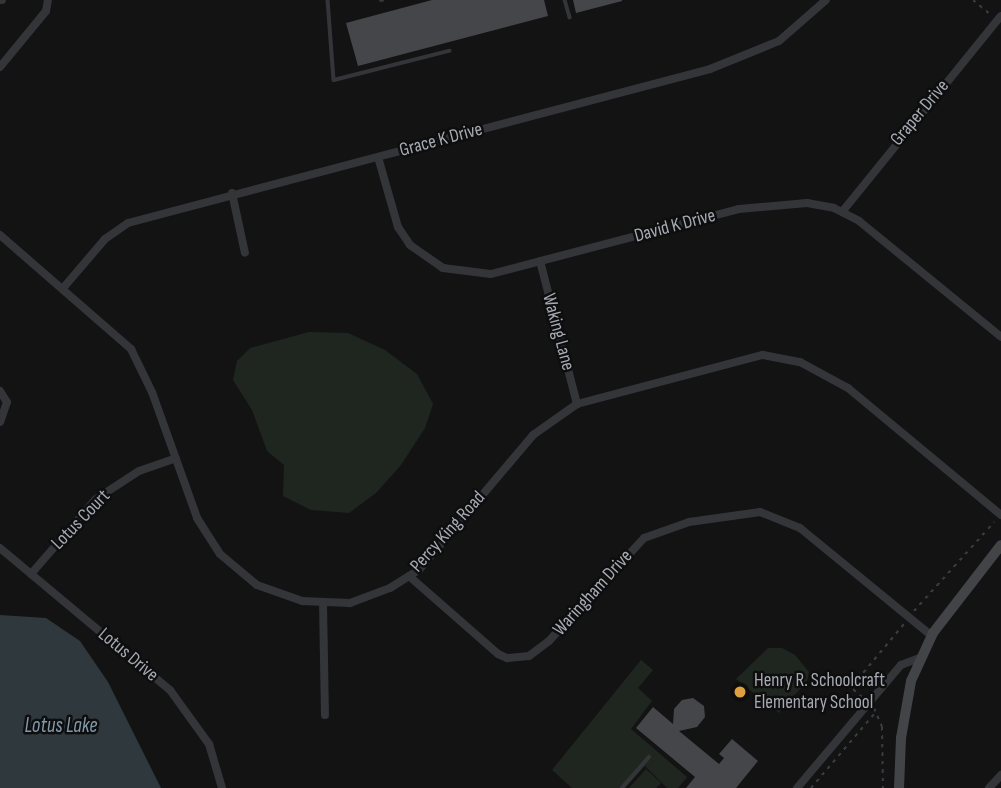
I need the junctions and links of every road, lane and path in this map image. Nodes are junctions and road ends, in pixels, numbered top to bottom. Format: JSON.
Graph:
{"nodes":[{"id":1,"x":48,"y":0,"type":"edge"},
{"id":2,"x":328,"y":0,"type":"edge"},
{"id":3,"x":565,"y":0,"type":"edge"},
{"id":4,"x":826,"y":0,"type":"edge"},
{"id":5,"x":973,"y":0,"type":"edge"},
{"id":6,"x":570,"y":17,"type":"dead end"},
{"id":7,"x":999,"y":18,"type":"edge"},
{"id":8,"x":449,"y":51,"type":"dead end"},
{"id":9,"x":0,"y":67,"type":"edge"},
{"id":10,"x":378,"y":157,"type":"junction"},
{"id":11,"x":232,"y":193,"type":"junction"},
{"id":12,"x":842,"y":212,"type":"junction"},
{"id":13,"x":0,"y":235,"type":"edge"},
{"id":14,"x":245,"y":253,"type":"dead end"},
{"id":15,"x":540,"y":261,"type":"junction"},
{"id":16,"x":64,"y":287,"type":"junction"},
{"id":17,"x":1001,"y":337,"type":"edge"},
{"id":18,"x":0,"y":391,"type":"edge"},
{"id":19,"x":577,"y":404,"type":"junction"},
{"id":20,"x":0,"y":422,"type":"edge"},
{"id":21,"x":176,"y":458,"type":"junction"},
{"id":22,"x":1001,"y":515,"type":"edge"},
{"id":23,"x":1001,"y":545,"type":"edge"},
{"id":24,"x":0,"y":548,"type":"edge"},
{"id":25,"x":31,"y":574,"type":"junction"},
{"id":26,"x":409,"y":576,"type":"junction"},
{"id":27,"x":323,"y":602,"type":"junction"},
{"id":28,"x":910,"y":617,"type":"junction"},
{"id":29,"x":932,"y":636,"type":"junction"},
{"id":30,"x":922,"y":657,"type":"junction"},
{"id":31,"x":865,"y":700,"type":"dead end"},
{"id":32,"x":871,"y":705,"type":"dead end"},
{"id":33,"x":877,"y":712,"type":"junction"},
{"id":34,"x":325,"y":715,"type":"dead end"},
{"id":35,"x":649,"y":757,"type":"dead end"},
{"id":36,"x":1001,"y":775,"type":"edge"},
{"id":37,"x":222,"y":788,"type":"edge"},
{"id":38,"x":622,"y":788,"type":"edge"},
{"id":39,"x":797,"y":788,"type":"edge"},
{"id":40,"x":811,"y":788,"type":"edge"},
{"id":41,"x":883,"y":788,"type":"edge"},
{"id":42,"x":899,"y":788,"type":"edge"},
{"id":43,"x":989,"y":788,"type":"edge"}],
"edges":[{"from":1,"to":9,"type":"street"},
{"from":2,"to":8,"type":"lane"},
{"from":3,"to":6,"type":"lane"},
{"from":4,"to":10,"type":"street","name":"Grace K Drive"},
{"from":5,"to":7,"type":"path"},
{"from":7,"to":12,"type":"street","name":"Graper Drive"},
{"from":10,"to":11,"type":"street","name":"Grace K Drive"},
{"from":10,"to":15,"type":"street","name":"David K Drive"},
{"from":11,"to":14,"type":"street"},
{"from":11,"to":16,"type":"street","name":"Grace K Drive"},
{"from":12,"to":15,"type":"street","name":"David K Drive"},
{"from":12,"to":17,"type":"street","name":"David K Drive"},
{"from":13,"to":16,"type":"street","name":"Percy King Road"},
{"from":15,"to":19,"type":"street","name":"Waking Lane"},
{"from":16,"to":21,"type":"street","name":"Percy King Road"},
{"from":18,"to":20,"type":"street"},
{"from":19,"to":22,"type":"street","name":"Percy King Road"},
{"from":19,"to":26,"type":"street","name":"Percy King Road"},
{"from":21,"to":25,"type":"street","name":"Lotus Court"},
{"from":21,"to":27,"type":"street","name":"Percy King Road"},
{"from":22,"to":28,"type":"path"},
{"from":23,"to":29,"type":"main road"},
{"from":24,"to":25,"type":"street","name":"Lotus Drive"},
{"from":25,"to":37,"type":"street","name":"Lotus Drive"},
{"from":26,"to":27,"type":"street","name":"Percy King Road"},
{"from":26,"to":28,"type":"street","name":"Waringham Drive"},
{"from":27,"to":34,"type":"street"},
{"from":28,"to":29,"type":"street","name":"Waringham Drive"},
{"from":28,"to":31,"type":"path"},
{"from":29,"to":30,"type":"main road"},
{"from":30,"to":39,"type":"street"},
{"from":30,"to":42,"type":"main road"},
{"from":32,"to":33,"type":"path"},
{"from":33,"to":40,"type":"path"},
{"from":33,"to":41,"type":"path"},
{"from":35,"to":38,"type":"lane"},
{"from":36,"to":43,"type":"street"}]}
